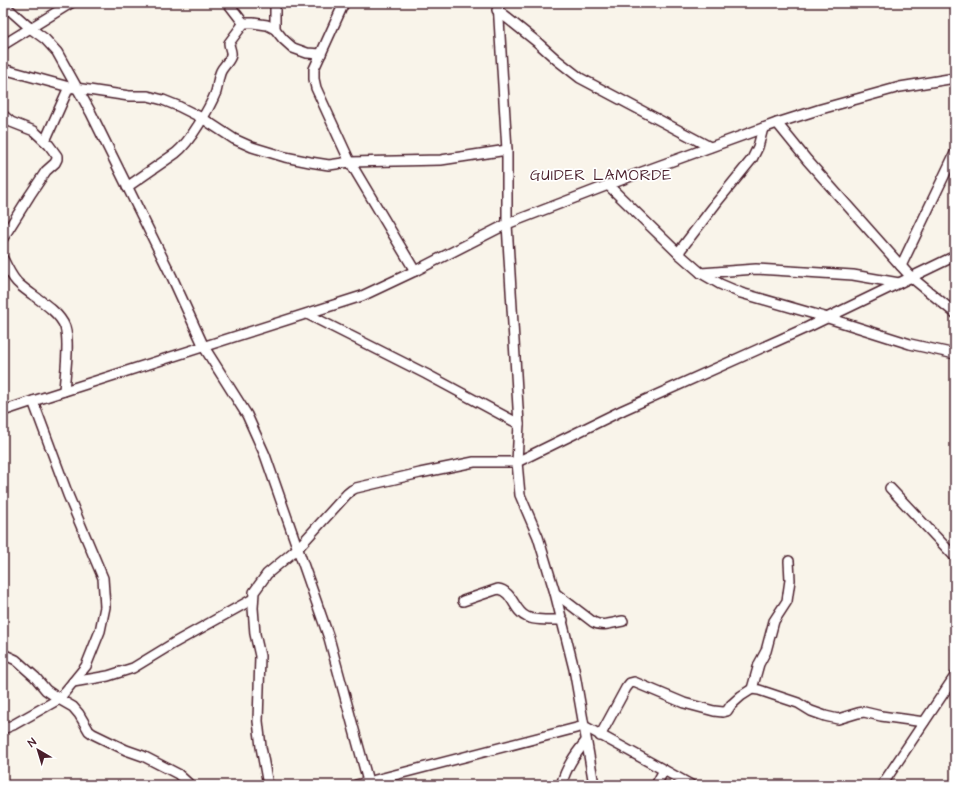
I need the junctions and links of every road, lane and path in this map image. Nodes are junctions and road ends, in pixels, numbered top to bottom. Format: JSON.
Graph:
{"nodes":[{"id":1,"x":71,"y":3,"type":"edge"},
{"id":2,"x":228,"y":3,"type":"edge"},
{"id":3,"x":275,"y":3,"type":"edge"},
{"id":4,"x":344,"y":3,"type":"edge"},
{"id":5,"x":3,"y":4,"type":"edge"},
{"id":6,"x":498,"y":6,"type":"edge"},
{"id":7,"x":244,"y":23,"type":"junction"},
{"id":8,"x":30,"y":28,"type":"junction"},
{"id":9,"x":275,"y":29,"type":"junction"},
{"id":10,"x":3,"y":45,"type":"edge"},
{"id":11,"x":321,"y":54,"type":"junction"},
{"id":12,"x":3,"y":69,"type":"edge"},
{"id":13,"x":955,"y":78,"type":"edge"},
{"id":14,"x":74,"y":88,"type":"junction"},
{"id":15,"x":3,"y":115,"type":"edge"},
{"id":16,"x":202,"y":118,"type":"junction"},
{"id":17,"x":777,"y":123,"type":"junction"},
{"id":18,"x":763,"y":128,"type":"junction"},
{"id":19,"x":45,"y":141,"type":"junction"},
{"id":20,"x":710,"y":147,"type":"junction"},
{"id":21,"x":507,"y":150,"type":"junction"},
{"id":22,"x":955,"y":153,"type":"edge"},
{"id":23,"x":350,"y":162,"type":"junction"},
{"id":24,"x":608,"y":185,"type":"junction"},
{"id":25,"x":127,"y":186,"type":"junction"},
{"id":26,"x":507,"y":224,"type":"junction"},
{"id":27,"x":3,"y":238,"type":"edge"},
{"id":28,"x":678,"y":254,"type":"junction"},
{"id":29,"x":955,"y":256,"type":"edge"},
{"id":30,"x":3,"y":260,"type":"edge"},
{"id":31,"x":901,"y":266,"type":"junction"},
{"id":32,"x":416,"y":271,"type":"junction"},
{"id":33,"x":700,"y":273,"type":"junction"},
{"id":34,"x":911,"y":277,"type":"junction"},
{"id":35,"x":899,"y":283,"type":"junction"},
{"id":36,"x":955,"y":313,"type":"edge"},
{"id":37,"x":307,"y":314,"type":"junction"},
{"id":38,"x":828,"y":318,"type":"junction"},
{"id":39,"x":204,"y":347,"type":"junction"},
{"id":40,"x":955,"y":354,"type":"edge"},
{"id":41,"x":64,"y":391,"type":"junction"},
{"id":42,"x":33,"y":401,"type":"junction"},
{"id":43,"x":3,"y":412,"type":"edge"},
{"id":44,"x":519,"y":424,"type":"junction"},
{"id":45,"x":517,"y":462,"type":"junction"},
{"id":46,"x":890,"y":488,"type":"dead end"},
{"id":47,"x":298,"y":548,"type":"junction"},
{"id":48,"x":955,"y":557,"type":"edge"},
{"id":49,"x":789,"y":561,"type":"dead end"},
{"id":50,"x":556,"y":593,"type":"junction"},
{"id":51,"x":253,"y":599,"type":"junction"},
{"id":52,"x":463,"y":600,"type":"dead end"},
{"id":53,"x":563,"y":620,"type":"junction"},
{"id":54,"x":623,"y":621,"type":"dead end"},
{"id":55,"x":3,"y":654,"type":"edge"},
{"id":56,"x":955,"y":676,"type":"edge"},
{"id":57,"x":74,"y":682,"type":"junction"},
{"id":58,"x":752,"y":689,"type":"junction"},
{"id":59,"x":59,"y":699,"type":"junction"},
{"id":60,"x":924,"y":722,"type":"junction"},
{"id":61,"x":584,"y":726,"type":"junction"},
{"id":62,"x":3,"y":729,"type":"edge"},
{"id":63,"x":600,"y":736,"type":"junction"},
{"id":64,"x":586,"y":741,"type":"junction"},
{"id":65,"x":664,"y":770,"type":"junction"},
{"id":66,"x":368,"y":783,"type":"edge"},
{"id":67,"x":190,"y":785,"type":"edge"},
{"id":68,"x":268,"y":785,"type":"edge"},
{"id":69,"x":356,"y":785,"type":"edge"},
{"id":70,"x":561,"y":785,"type":"edge"},
{"id":71,"x":594,"y":785,"type":"edge"},
{"id":72,"x":656,"y":785,"type":"edge"},
{"id":73,"x":691,"y":785,"type":"edge"},
{"id":74,"x":882,"y":785,"type":"edge"}],
"edges":[{"from":1,"to":8,"type":"street"},
{"from":2,"to":7,"type":"street"},
{"from":3,"to":9,"type":"street"},
{"from":4,"to":11,"type":"street"},
{"from":5,"to":8,"type":"street"},
{"from":6,"to":20,"type":"street"},
{"from":6,"to":21,"type":"street"},
{"from":7,"to":9,"type":"street"},
{"from":7,"to":16,"type":"street"},
{"from":8,"to":10,"type":"street"},
{"from":8,"to":14,"type":"street"},
{"from":9,"to":11,"type":"street"},
{"from":11,"to":23,"type":"street"},
{"from":12,"to":14,"type":"street"},
{"from":13,"to":17,"type":"street"},
{"from":14,"to":16,"type":"street"},
{"from":14,"to":19,"type":"street"},
{"from":14,"to":25,"type":"street"},
{"from":15,"to":19,"type":"street"},
{"from":16,"to":23,"type":"street"},
{"from":16,"to":25,"type":"street"},
{"from":17,"to":18,"type":"street"},
{"from":17,"to":31,"type":"street"},
{"from":18,"to":20,"type":"street"},
{"from":18,"to":28,"type":"street"},
{"from":19,"to":27,"type":"street"},
{"from":20,"to":24,"type":"street"},
{"from":21,"to":23,"type":"street"},
{"from":21,"to":26,"type":"street"},
{"from":22,"to":31,"type":"street"},
{"from":23,"to":32,"type":"street"},
{"from":24,"to":26,"type":"street"},
{"from":24,"to":28,"type":"street"},
{"from":25,"to":39,"type":"street"},
{"from":26,"to":32,"type":"street"},
{"from":26,"to":44,"type":"street"},
{"from":28,"to":33,"type":"street"},
{"from":29,"to":34,"type":"street"},
{"from":30,"to":41,"type":"street"},
{"from":31,"to":34,"type":"street"},
{"from":32,"to":37,"type":"street"},
{"from":33,"to":35,"type":"street"},
{"from":33,"to":38,"type":"street"},
{"from":34,"to":35,"type":"street"},
{"from":34,"to":36,"type":"street"},
{"from":35,"to":38,"type":"street"},
{"from":37,"to":39,"type":"street"},
{"from":37,"to":44,"type":"street"},
{"from":38,"to":40,"type":"street"},
{"from":38,"to":45,"type":"street"},
{"from":39,"to":41,"type":"street"},
{"from":39,"to":47,"type":"street"},
{"from":41,"to":42,"type":"street"},
{"from":42,"to":43,"type":"street"},
{"from":42,"to":57,"type":"street"},
{"from":44,"to":45,"type":"street"},
{"from":45,"to":47,"type":"street"},
{"from":45,"to":50,"type":"street"},
{"from":46,"to":48,"type":"street"},
{"from":47,"to":51,"type":"street"},
{"from":47,"to":66,"type":"street"},
{"from":49,"to":58,"type":"street"},
{"from":50,"to":53,"type":"street"},
{"from":50,"to":54,"type":"street"},
{"from":51,"to":57,"type":"street"},
{"from":51,"to":68,"type":"street"},
{"from":52,"to":53,"type":"street"},
{"from":53,"to":61,"type":"street"},
{"from":55,"to":59,"type":"street"},
{"from":56,"to":60,"type":"street"},
{"from":57,"to":59,"type":"street"},
{"from":58,"to":60,"type":"street"},
{"from":58,"to":63,"type":"street"},
{"from":59,"to":62,"type":"street"},
{"from":59,"to":67,"type":"street"},
{"from":60,"to":74,"type":"street"},
{"from":61,"to":63,"type":"street"},
{"from":61,"to":64,"type":"street"},
{"from":61,"to":66,"type":"street"},
{"from":63,"to":65,"type":"street"},
{"from":64,"to":70,"type":"street"},
{"from":64,"to":71,"type":"street"},
{"from":65,"to":72,"type":"street"},
{"from":65,"to":73,"type":"street"},
{"from":66,"to":69,"type":"street"}]}
